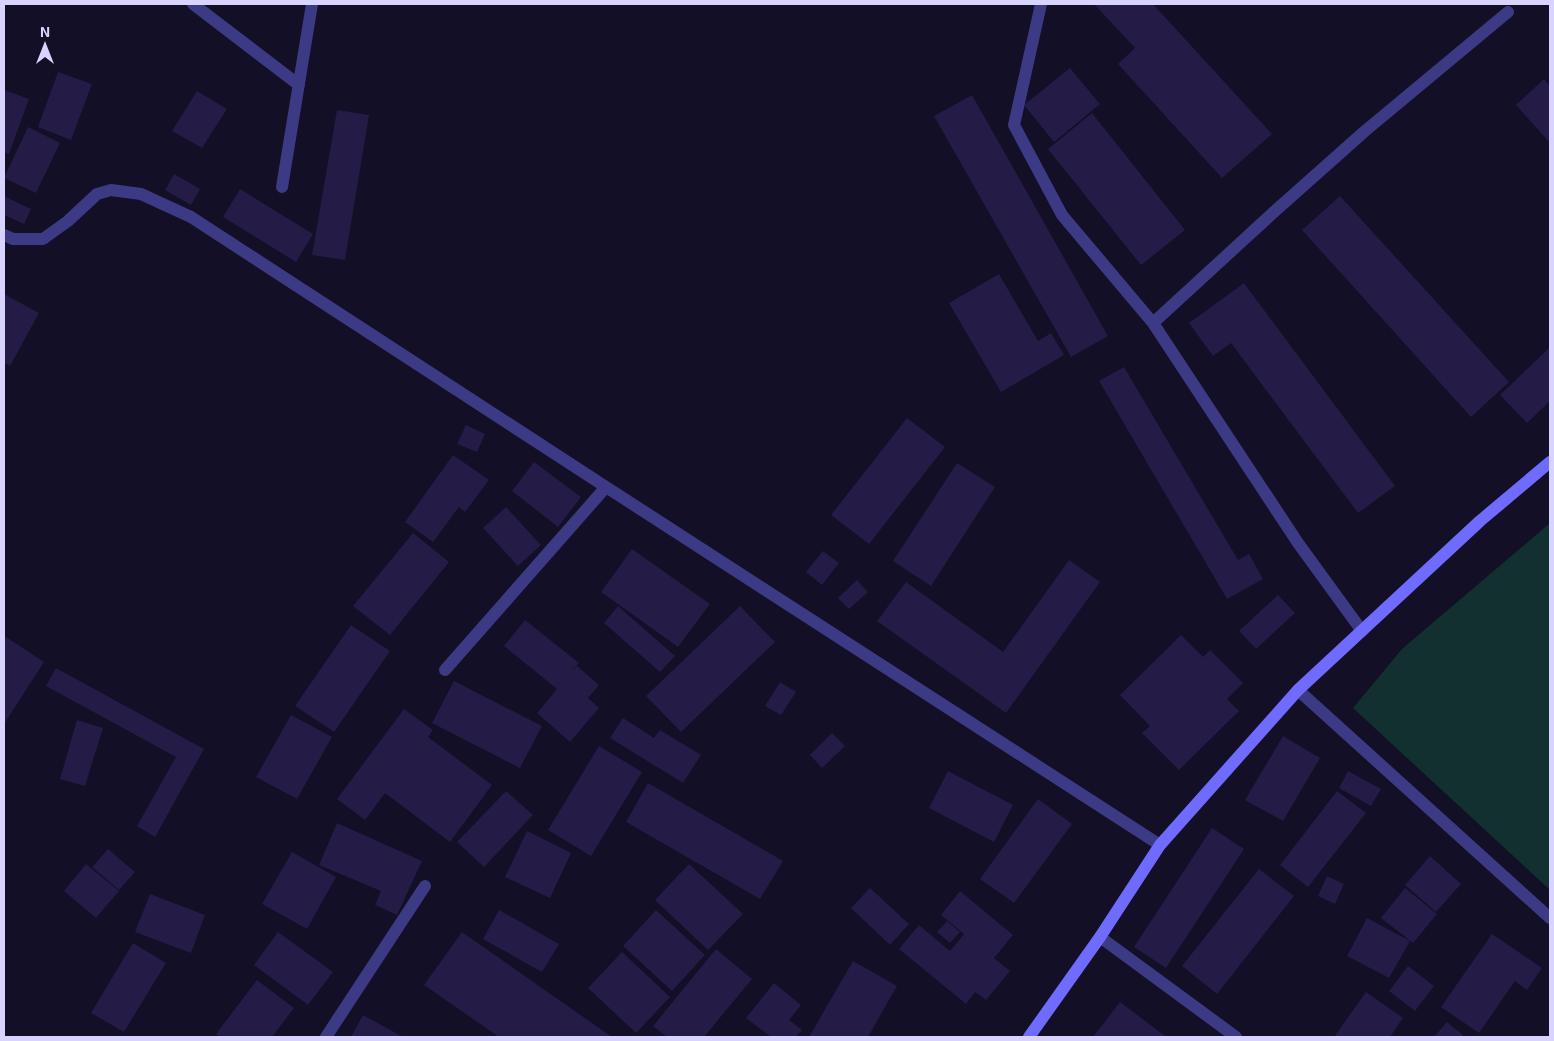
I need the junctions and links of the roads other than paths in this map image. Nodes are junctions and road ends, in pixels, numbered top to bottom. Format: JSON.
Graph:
{"nodes":[{"id":1,"x":193,"y":4,"type":"edge"},
{"id":2,"x":312,"y":4,"type":"edge"},
{"id":3,"x":1041,"y":4,"type":"edge"},
{"id":4,"x":1508,"y":12,"type":"dead end"},
{"id":5,"x":299,"y":85,"type":"junction"},
{"id":6,"x":282,"y":187,"type":"dead end"},
{"id":7,"x":4,"y":235,"type":"edge"},
{"id":8,"x":1153,"y":323,"type":"junction"},
{"id":9,"x":1550,"y":462,"type":"edge"},
{"id":10,"x":606,"y":487,"type":"junction"},
{"id":11,"x":1362,"y":631,"type":"junction"},
{"id":12,"x":445,"y":670,"type":"dead end"},
{"id":13,"x":1298,"y":690,"type":"junction"},
{"id":14,"x":1160,"y":844,"type":"junction"},
{"id":15,"x":425,"y":886,"type":"dead end"},
{"id":16,"x":1550,"y":918,"type":"edge"},
{"id":17,"x":1100,"y":937,"type":"junction"},
{"id":18,"x":326,"y":1037,"type":"edge"},
{"id":19,"x":1029,"y":1037,"type":"edge"},
{"id":20,"x":1236,"y":1037,"type":"edge"}],
"edges":[{"from":1,"to":5,"type":"street"},
{"from":2,"to":5,"type":"street"},
{"from":3,"to":8,"type":"street"},
{"from":4,"to":8,"type":"street"},
{"from":5,"to":6,"type":"street"},
{"from":7,"to":10,"type":"street"},
{"from":8,"to":11,"type":"street"},
{"from":9,"to":11,"type":"street"},
{"from":10,"to":12,"type":"street"},
{"from":10,"to":14,"type":"street"},
{"from":11,"to":13,"type":"street"},
{"from":13,"to":14,"type":"street"},
{"from":13,"to":16,"type":"street"},
{"from":14,"to":17,"type":"street"},
{"from":15,"to":18,"type":"street"},
{"from":17,"to":19,"type":"street"},
{"from":17,"to":20,"type":"street"}]}
